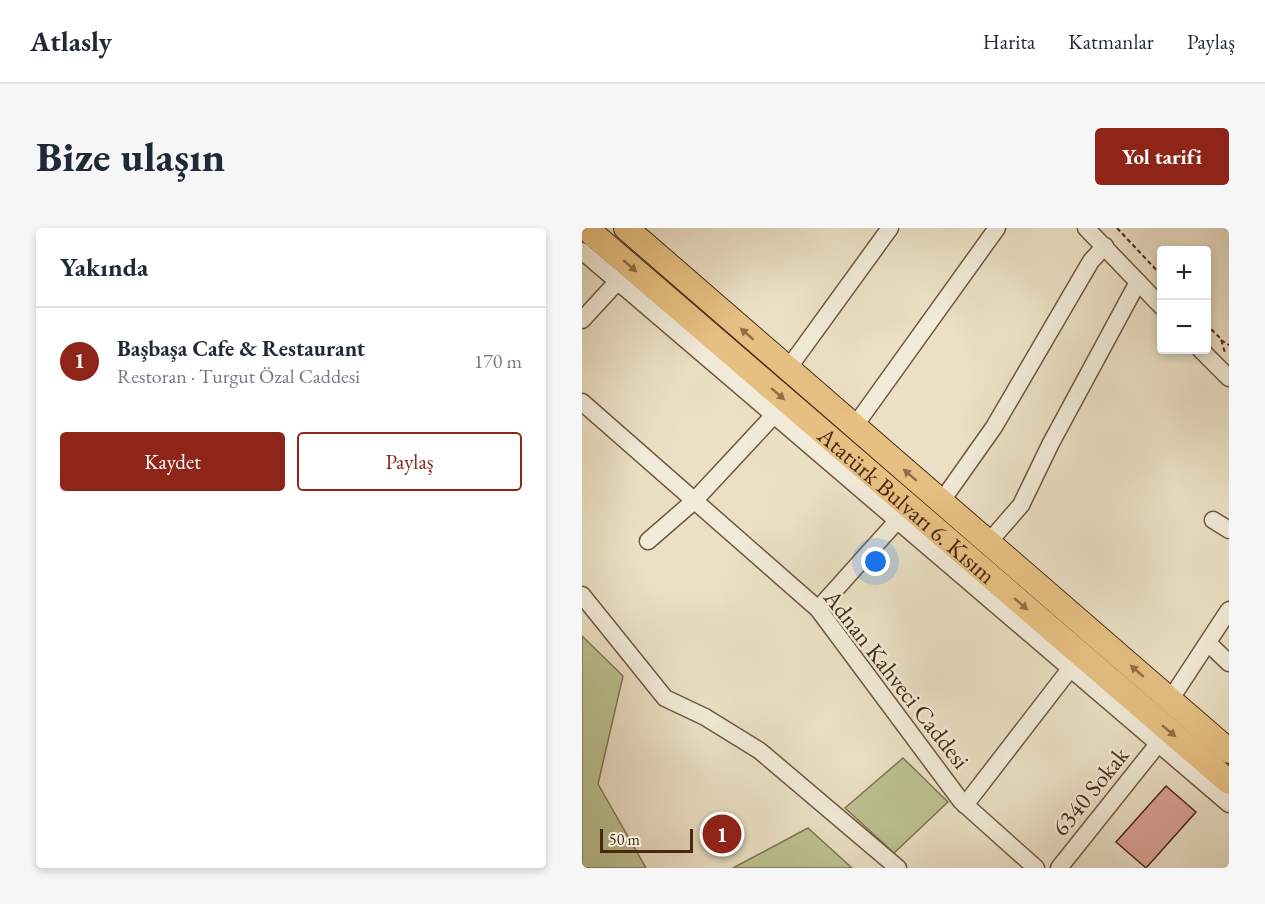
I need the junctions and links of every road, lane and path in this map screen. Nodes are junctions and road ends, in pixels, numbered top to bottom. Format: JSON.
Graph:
{"nodes":[{"id":1,"x":586,"y":228,"type":"edge"},
{"id":2,"x":627,"y":228,"type":"edge"},
{"id":3,"x":890,"y":228,"type":"edge"},
{"id":4,"x":1086,"y":228,"type":"edge"},
{"id":5,"x":1117,"y":228,"type":"edge"},
{"id":6,"x":988,"y":231,"type":"edge"},
{"id":7,"x":1105,"y":246,"type":"junction"},
{"id":8,"x":582,"y":251,"type":"edge"},
{"id":9,"x":1157,"y":272,"type":"edge"},
{"id":10,"x":617,"y":282,"type":"junction"},
{"id":11,"x":1138,"y":282,"type":"junction"},
{"id":12,"x":1157,"y":303,"type":"edge"},
{"id":13,"x":582,"y":320,"type":"edge"},
{"id":14,"x":1211,"y":329,"type":"edge"},
{"id":15,"x":1221,"y":339,"type":"junction"},
{"id":16,"x":1229,"y":345,"type":"edge"},
{"id":17,"x":1205,"y":354,"type":"edge"},
{"id":18,"x":1226,"y":358,"type":"dead end"},
{"id":19,"x":787,"y":370,"type":"junction"},
{"id":20,"x":1229,"y":378,"type":"edge"},
{"id":21,"x":582,"y":402,"type":"edge"},
{"id":22,"x":774,"y":415,"type":"junction"},
{"id":23,"x":854,"y":427,"type":"junction"},
{"id":24,"x":694,"y":501,"type":"junction"},
{"id":25,"x":941,"y":502,"type":"junction"},
{"id":26,"x":1213,"y":520,"type":"dead end"},
{"id":27,"x":897,"y":521,"type":"junction"},
{"id":28,"x":1229,"y":530,"type":"edge"},
{"id":29,"x":648,"y":541,"type":"dead end"},
{"id":30,"x":988,"y":543,"type":"junction"},
{"id":31,"x":582,"y":595,"type":"edge"},
{"id":32,"x":818,"y":609,"type":"junction"},
{"id":33,"x":1229,"y":610,"type":"edge"},
{"id":34,"x":1208,"y":643,"type":"junction"},
{"id":35,"x":1229,"y":663,"type":"edge"},
{"id":36,"x":1070,"y":669,"type":"junction"},
{"id":37,"x":1170,"y":700,"type":"junction"},
{"id":38,"x":1158,"y":744,"type":"junction"},
{"id":39,"x":1229,"y":751,"type":"edge"},
{"id":40,"x":1229,"y":782,"type":"edge"},
{"id":41,"x":1229,"y":804,"type":"edge"},
{"id":42,"x":965,"y":805,"type":"junction"},
{"id":43,"x":898,"y":868,"type":"edge"},
{"id":44,"x":1036,"y":868,"type":"edge"},
{"id":45,"x":1059,"y":868,"type":"edge"}],
"edges":[{"from":1,"to":40,"type":"highway","name":"Atatürk Bulvarı 6. Kısım","one_way":true},
{"from":19,"to":2,"type":"highway","name":"Atatürk Bulvarı 6. Kısım","one_way":true},
{"from":3,"to":19,"type":"street"},
{"from":4,"to":7,"type":"street"},
{"from":5,"to":9,"type":"path"},
{"from":6,"to":23,"type":"street"},
{"from":7,"to":11,"type":"street"},
{"from":7,"to":25,"type":"street"},
{"from":8,"to":10,"type":"street"},
{"from":10,"to":13,"type":"street"},
{"from":10,"to":22,"type":"street"},
{"from":11,"to":12,"type":"street"},
{"from":11,"to":30,"type":"street"},
{"from":14,"to":15,"type":"path"},
{"from":15,"to":16,"type":"path"},
{"from":15,"to":18,"type":"path"},
{"from":17,"to":20,"type":"street"},
{"from":19,"to":23,"type":"highway","name":"Atatürk Bulvarı 6. Kısım"},
{"from":21,"to":24,"type":"street","name":"Adnan Kahveci Caddesi"},
{"from":22,"to":24,"type":"street"},
{"from":22,"to":27,"type":"street"},
{"from":25,"to":23,"type":"highway","name":"Atatürk Bulvarı 6. Kısım","one_way":true},
{"from":24,"to":29,"type":"street"},
{"from":24,"to":32,"type":"street","name":"Adnan Kahveci Caddesi"},
{"from":25,"to":30,"type":"highway","name":"Atatürk Bulvarı 6. Kısım"},
{"from":26,"to":28,"type":"street"},
{"from":27,"to":32,"type":"street"},
{"from":27,"to":36,"type":"street"},
{"from":37,"to":30,"type":"highway","name":"Atatürk Bulvarı 6. Kısım","one_way":true},
{"from":31,"to":43,"type":"street"},
{"from":32,"to":42,"type":"street","name":"Adnan Kahveci Caddesi"},
{"from":33,"to":34,"type":"street"},
{"from":34,"to":35,"type":"street"},
{"from":34,"to":37,"type":"street"},
{"from":36,"to":38,"type":"street"},
{"from":36,"to":42,"type":"street"},
{"from":37,"to":39,"type":"highway","name":"Atatürk Bulvarı 6. Kısım"},
{"from":38,"to":41,"type":"street"},
{"from":38,"to":45,"type":"street","name":"6340 Sokak"},
{"from":42,"to":44,"type":"street","name":"Adnan Kahveci Caddesi"}]}
